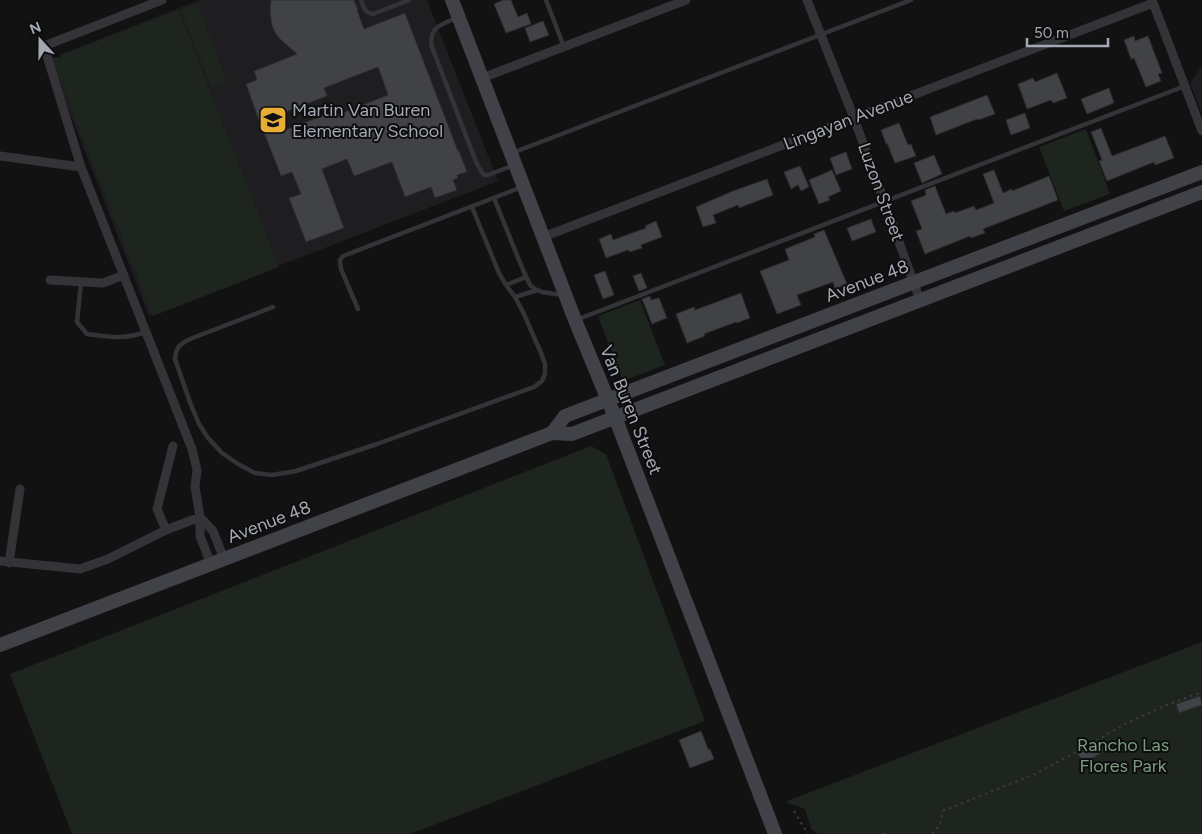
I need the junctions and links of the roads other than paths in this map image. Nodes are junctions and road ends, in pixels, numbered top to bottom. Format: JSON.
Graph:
{"nodes":[{"id":1,"x":162,"y":0,"type":"edge"},
{"id":2,"x":361,"y":0,"type":"edge"},
{"id":3,"x":409,"y":0,"type":"edge"},
{"id":4,"x":452,"y":0,"type":"edge"},
{"id":5,"x":546,"y":0,"type":"edge"},
{"id":6,"x":686,"y":0,"type":"edge"},
{"id":7,"x":807,"y":0,"type":"edge"},
{"id":8,"x":911,"y":0,"type":"edge"},
{"id":9,"x":1152,"y":2,"type":"edge"},
{"id":10,"x":458,"y":17,"type":"junction"},
{"id":11,"x":820,"y":34,"type":"junction"},
{"id":12,"x":564,"y":47,"type":"junction"},
{"id":13,"x":482,"y":78,"type":"junction"},
{"id":14,"x":1185,"y":86,"type":"junction"},
{"id":15,"x":854,"y":118,"type":"junction"},
{"id":16,"x":1202,"y":131,"type":"edge"},
{"id":17,"x":0,"y":156,"type":"edge"},
{"id":18,"x":513,"y":159,"type":"junction"},
{"id":19,"x":81,"y":167,"type":"junction"},
{"id":20,"x":1202,"y":172,"type":"edge"},
{"id":21,"x":1202,"y":183,"type":"edge"},
{"id":22,"x":524,"y":187,"type":"junction"},
{"id":23,"x":1202,"y":192,"type":"edge"},
{"id":24,"x":494,"y":198,"type":"junction"},
{"id":25,"x":884,"y":202,"type":"junction"},
{"id":26,"x":472,"y":207,"type":"junction"},
{"id":27,"x":543,"y":237,"type":"junction"},
{"id":28,"x":1084,"y":237,"type":"junction"},
{"id":29,"x":124,"y":275,"type":"junction"},
{"id":30,"x":526,"y":277,"type":"junction"},
{"id":31,"x":50,"y":280,"type":"dead end"},
{"id":32,"x":81,"y":282,"type":"junction"},
{"id":33,"x":914,"y":283,"type":"junction"},
{"id":34,"x":506,"y":286,"type":"junction"},
{"id":35,"x":538,"y":290,"type":"junction"},
{"id":36,"x":566,"y":296,"type":"junction"},
{"id":37,"x":515,"y":297,"type":"junction"},
{"id":38,"x":920,"y":300,"type":"junction"},
{"id":39,"x":273,"y":307,"type":"dead end"},
{"id":40,"x":358,"y":309,"type":"dead end"},
{"id":41,"x":575,"y":320,"type":"junction"},
{"id":42,"x":146,"y":332,"type":"junction"},
{"id":43,"x":608,"y":400,"type":"junction"},
{"id":44,"x":615,"y":417,"type":"junction"},
{"id":45,"x":552,"y":433,"type":"junction"},
{"id":46,"x":173,"y":446,"type":"dead end"},
{"id":47,"x":20,"y":489,"type":"dead end"},
{"id":48,"x":200,"y":516,"type":"junction"},
{"id":49,"x":166,"y":530,"type":"junction"},
{"id":50,"x":4,"y":562,"type":"edge"},
{"id":51,"x":217,"y":562,"type":"junction"},
{"id":52,"x":0,"y":645,"type":"edge"},
{"id":53,"x":775,"y":834,"type":"edge"}],
"edges":[{"from":1,"to":19,"type":"street"},
{"from":2,"to":3,"type":"lane"},
{"from":4,"to":10,"type":"main road","name":"Van Buren Street"},
{"from":5,"to":12,"type":"lane"},
{"from":6,"to":12,"type":"street"},
{"from":7,"to":11,"type":"street","name":"Luzon Street"},
{"from":8,"to":11,"type":"lane"},
{"from":9,"to":14,"type":"street"},
{"from":9,"to":15,"type":"street","name":"Lingayan Avenue"},
{"from":10,"to":13,"type":"main road","name":"Van Buren Street"},
{"from":10,"to":18,"type":"lane"},
{"from":11,"to":15,"type":"street","name":"Luzon Street"},
{"from":11,"to":18,"type":"lane"},
{"from":12,"to":13,"type":"street"},
{"from":13,"to":18,"type":"main road","name":"Van Buren Street"},
{"from":14,"to":16,"type":"street"},
{"from":14,"to":25,"type":"lane"},
{"from":15,"to":25,"type":"street","name":"Luzon Street"},
{"from":15,"to":27,"type":"street","name":"Lingayan Avenue"},
{"from":17,"to":19,"type":"street"},
{"from":18,"to":22,"type":"main road","name":"Van Buren Street"},
{"from":19,"to":29,"type":"street"},
{"from":20,"to":33,"type":"main road","name":"Avenue 48"},
{"from":21,"to":28,"type":"main road"},
{"from":22,"to":24,"type":"lane"},
{"from":22,"to":27,"type":"main road","name":"Van Buren Street"},
{"from":23,"to":28,"type":"main road","name":"Avenue 48"},
{"from":24,"to":26,"type":"lane"},
{"from":24,"to":30,"type":"lane"},
{"from":25,"to":33,"type":"street","name":"Luzon Street"},
{"from":25,"to":41,"type":"lane"},
{"from":26,"to":34,"type":"lane"},
{"from":26,"to":40,"type":"lane"},
{"from":27,"to":36,"type":"main road","name":"Van Buren Street"},
{"from":28,"to":38,"type":"main road","name":"Avenue 48"},
{"from":29,"to":32,"type":"street"},
{"from":29,"to":42,"type":"street"},
{"from":30,"to":34,"type":"lane"},
{"from":30,"to":35,"type":"lane"},
{"from":31,"to":32,"type":"street"},
{"from":32,"to":42,"type":"lane"},
{"from":33,"to":38,"type":"street","name":"Luzon Street"},
{"from":33,"to":43,"type":"main road","name":"Avenue 48"},
{"from":34,"to":37,"type":"lane"},
{"from":35,"to":36,"type":"lane"},
{"from":35,"to":37,"type":"lane"},
{"from":36,"to":41,"type":"main road","name":"Van Buren Street"},
{"from":37,"to":39,"type":"lane"},
{"from":38,"to":44,"type":"main road","name":"Avenue 48"},
{"from":41,"to":43,"type":"main road","name":"Van Buren Street"},
{"from":42,"to":48,"type":"street"},
{"from":43,"to":44,"type":"main road","name":"Van Buren Street"},
{"from":43,"to":45,"type":"main road","name":"Avenue 48"},
{"from":44,"to":45,"type":"main road","name":"Avenue 48"},
{"from":44,"to":53,"type":"main road","name":"Van Buren Street"},
{"from":45,"to":51,"type":"main road","name":"Avenue 48"},
{"from":46,"to":49,"type":"street"},
{"from":47,"to":50,"type":"street"},
{"from":48,"to":49,"type":"street"},
{"from":48,"to":51,"type":"street"},
{"from":48,"to":51,"type":"street"},
{"from":49,"to":50,"type":"street"},
{"from":51,"to":52,"type":"main road","name":"Avenue 48"}]}
